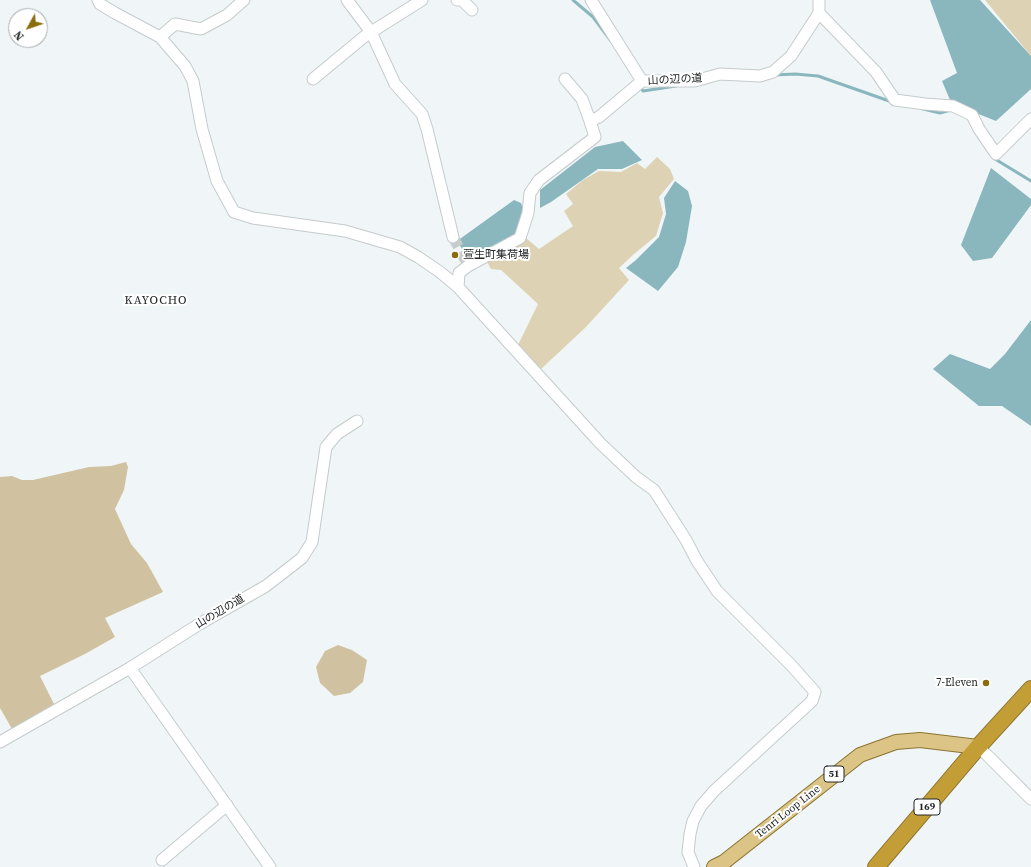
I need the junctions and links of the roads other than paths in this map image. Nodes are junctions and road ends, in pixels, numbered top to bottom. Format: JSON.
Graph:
{"nodes":[{"id":1,"x":244,"y":0,"type":"edge"},
{"id":2,"x":346,"y":0,"type":"edge"},
{"id":3,"x":422,"y":0,"type":"edge"},
{"id":4,"x":457,"y":0,"type":"edge"},
{"id":5,"x":590,"y":0,"type":"edge"},
{"id":6,"x":819,"y":0,"type":"edge"},
{"id":7,"x":99,"y":1,"type":"edge"},
{"id":8,"x":472,"y":10,"type":"dead end"},
{"id":9,"x":819,"y":13,"type":"junction"},
{"id":10,"x":371,"y":32,"type":"junction"},
{"id":11,"x":160,"y":37,"type":"junction"},
{"id":12,"x":313,"y":79,"type":"dead end"},
{"id":13,"x":564,"y":79,"type":"dead end"},
{"id":14,"x":642,"y":81,"type":"junction"},
{"id":15,"x":1031,"y":119,"type":"edge"},
{"id":16,"x":590,"y":121,"type":"junction"},
{"id":17,"x":453,"y":237,"type":"tunnel mouth"},
{"id":18,"x":458,"y":287,"type":"junction"},
{"id":19,"x":357,"y":421,"type":"dead end"},
{"id":20,"x":130,"y":668,"type":"junction"},
{"id":21,"x":1031,"y":689,"type":"edge"},
{"id":22,"x":0,"y":742,"type":"edge"},
{"id":23,"x":978,"y":747,"type":"junction"},
{"id":24,"x":1031,"y":799,"type":"edge"},
{"id":25,"x":227,"y":805,"type":"junction"},
{"id":26,"x":162,"y":860,"type":"dead end"},
{"id":27,"x":270,"y":867,"type":"edge"},
{"id":28,"x":694,"y":867,"type":"edge"},
{"id":29,"x":714,"y":867,"type":"edge"},
{"id":30,"x":876,"y":867,"type":"edge"}],
"edges":[{"from":1,"to":11,"type":"street"},
{"from":2,"to":10,"type":"street"},
{"from":3,"to":10,"type":"street"},
{"from":4,"to":8,"type":"street"},
{"from":5,"to":14,"type":"street"},
{"from":6,"to":9,"type":"street"},
{"from":7,"to":11,"type":"street"},
{"from":9,"to":14,"type":"street","name":"山の辺の道"},
{"from":9,"to":15,"type":"street"},
{"from":10,"to":12,"type":"street"},
{"from":10,"to":17,"type":"street"},
{"from":11,"to":18,"type":"street"},
{"from":13,"to":16,"type":"street"},
{"from":14,"to":16,"type":"street","name":"山の辺の道"},
{"from":16,"to":18,"type":"street"},
{"from":18,"to":28,"type":"street"},
{"from":19,"to":20,"type":"street","name":"山の辺の道"},
{"from":20,"to":22,"type":"street","name":"山の辺の道"},
{"from":20,"to":25,"type":"street"},
{"from":21,"to":23,"type":"highway","number":"169"},
{"from":23,"to":24,"type":"street"},
{"from":23,"to":29,"type":"main road","name":"Tenri Loop Line","number":"51"},
{"from":23,"to":30,"type":"highway","number":"169"},
{"from":25,"to":26,"type":"street"},
{"from":25,"to":27,"type":"street"}]}
